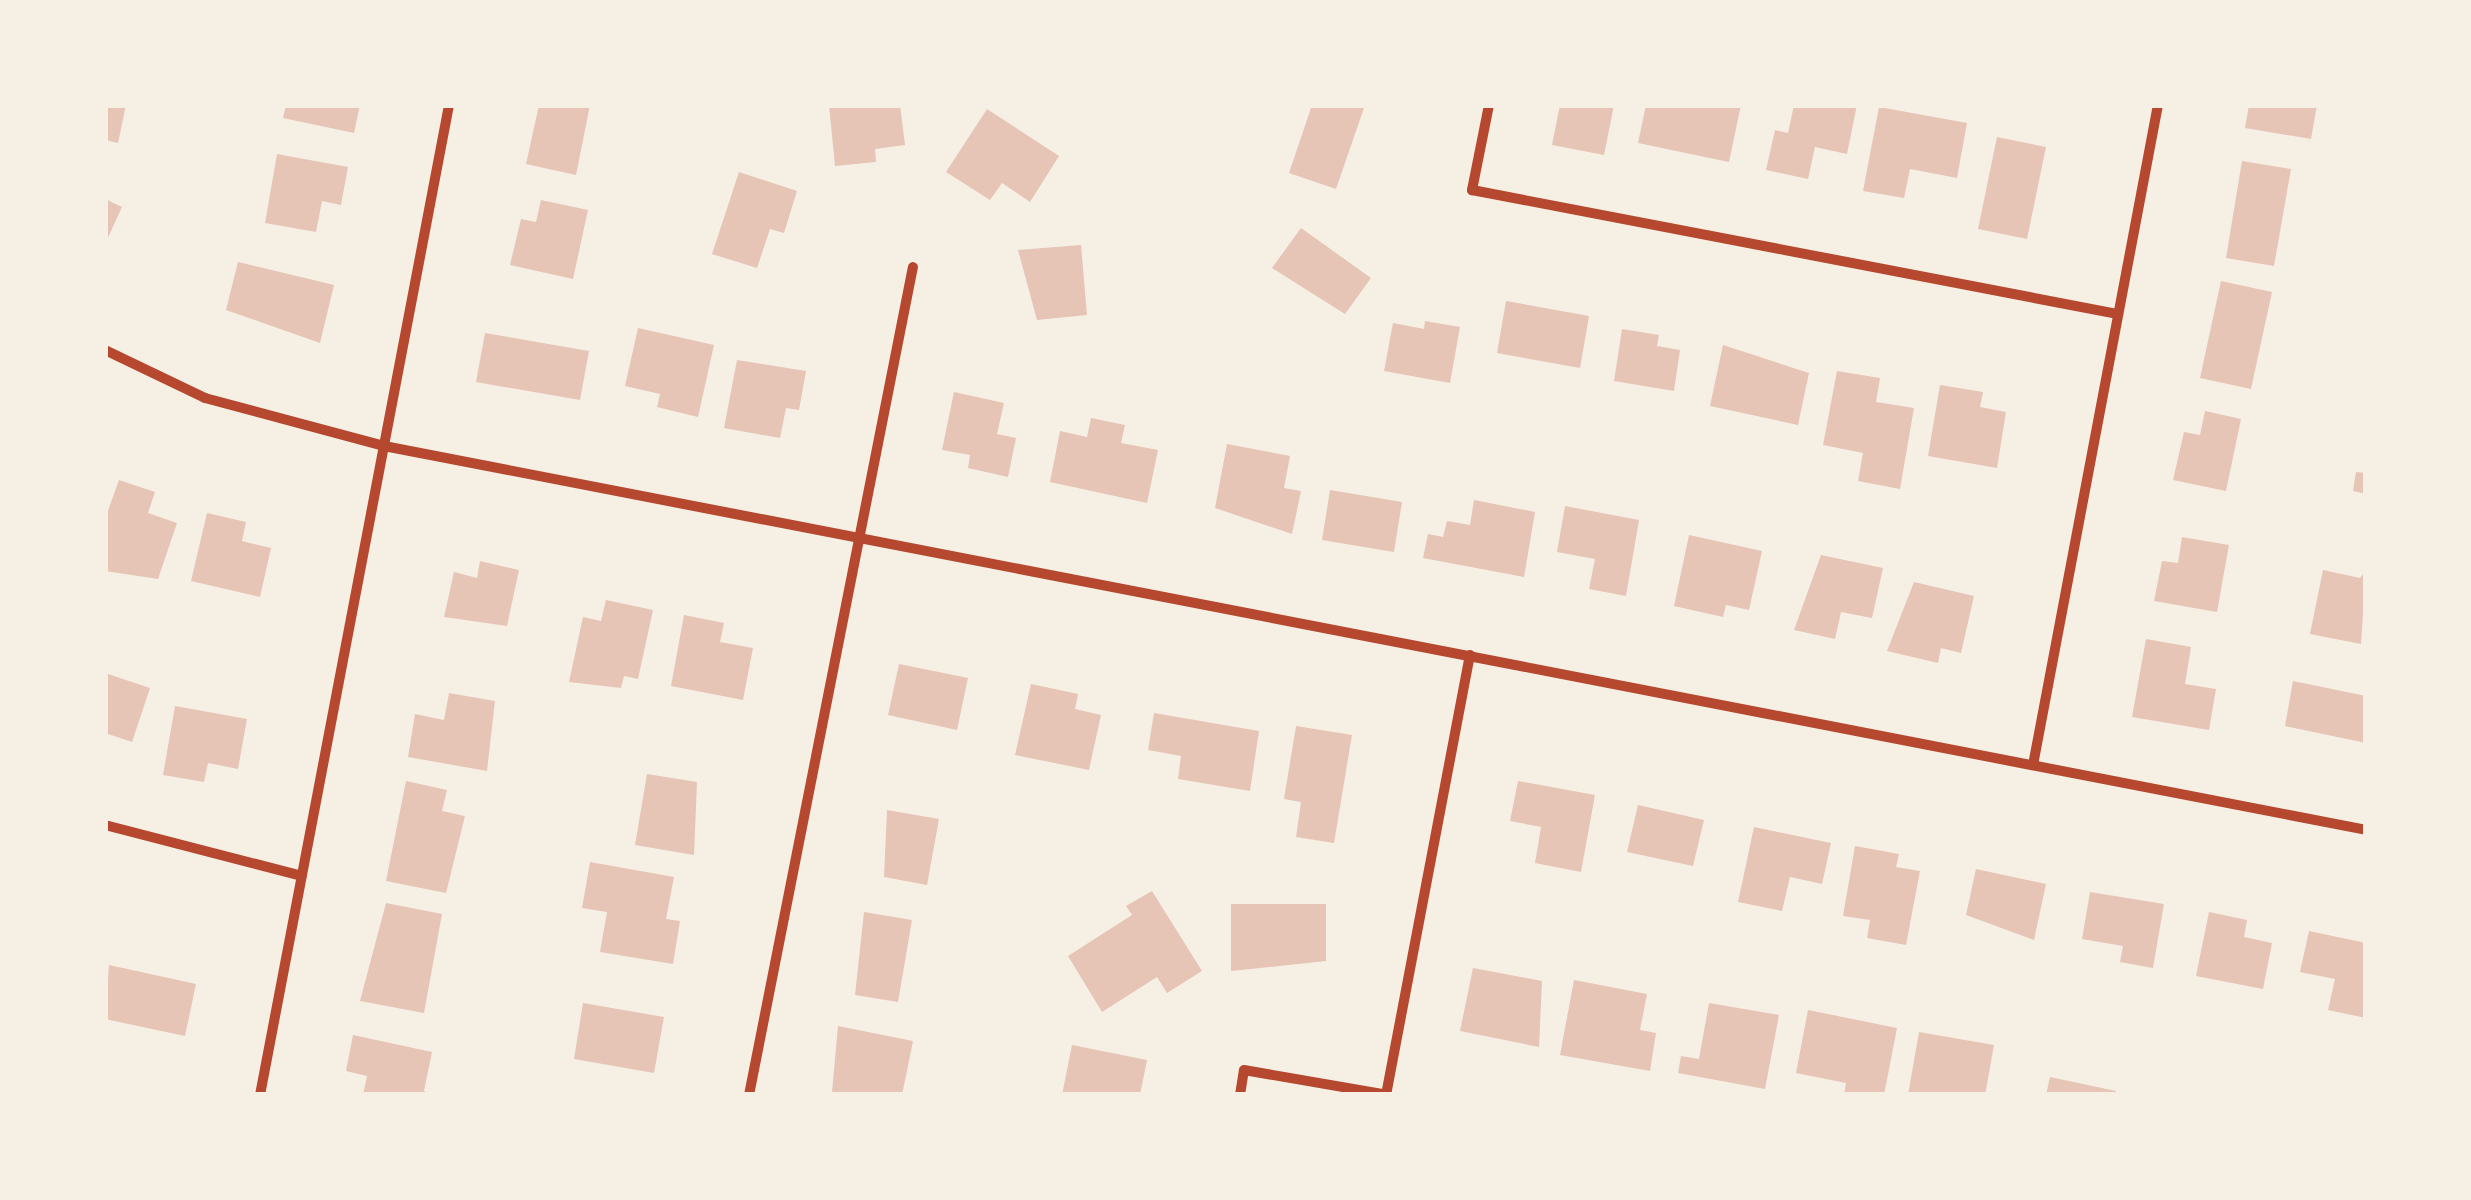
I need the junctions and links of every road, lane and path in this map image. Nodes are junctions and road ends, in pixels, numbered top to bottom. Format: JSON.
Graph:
{"nodes":[{"id":1,"x":449,"y":105,"type":"edge"},
{"id":2,"x":1489,"y":105,"type":"edge"},
{"id":3,"x":2158,"y":105,"type":"edge"},
{"id":4,"x":913,"y":266,"type":"dead end"},
{"id":5,"x":2118,"y":314,"type":"junction"},
{"id":6,"x":105,"y":350,"type":"edge"},
{"id":7,"x":384,"y":446,"type":"junction"},
{"id":8,"x":859,"y":537,"type":"junction"},
{"id":9,"x":1470,"y":655,"type":"junction"},
{"id":10,"x":2033,"y":765,"type":"junction"},
{"id":11,"x":105,"y":825,"type":"edge"},
{"id":12,"x":2366,"y":830,"type":"edge"},
{"id":13,"x":302,"y":876,"type":"junction"},
{"id":14,"x":260,"y":1095,"type":"edge"},
{"id":15,"x":749,"y":1095,"type":"edge"},
{"id":16,"x":1240,"y":1095,"type":"edge"},
{"id":17,"x":1387,"y":1095,"type":"edge"}],
"edges":[{"from":1,"to":7,"type":"street"},
{"from":2,"to":5,"type":"street"},
{"from":3,"to":5,"type":"street"},
{"from":4,"to":8,"type":"street"},
{"from":5,"to":10,"type":"street"},
{"from":6,"to":7,"type":"street"},
{"from":7,"to":8,"type":"street"},
{"from":7,"to":13,"type":"street"},
{"from":8,"to":9,"type":"street"},
{"from":8,"to":15,"type":"street"},
{"from":9,"to":10,"type":"street"},
{"from":9,"to":17,"type":"street"},
{"from":10,"to":12,"type":"street"},
{"from":11,"to":13,"type":"street"},
{"from":13,"to":14,"type":"street"},
{"from":16,"to":17,"type":"street"}]}
